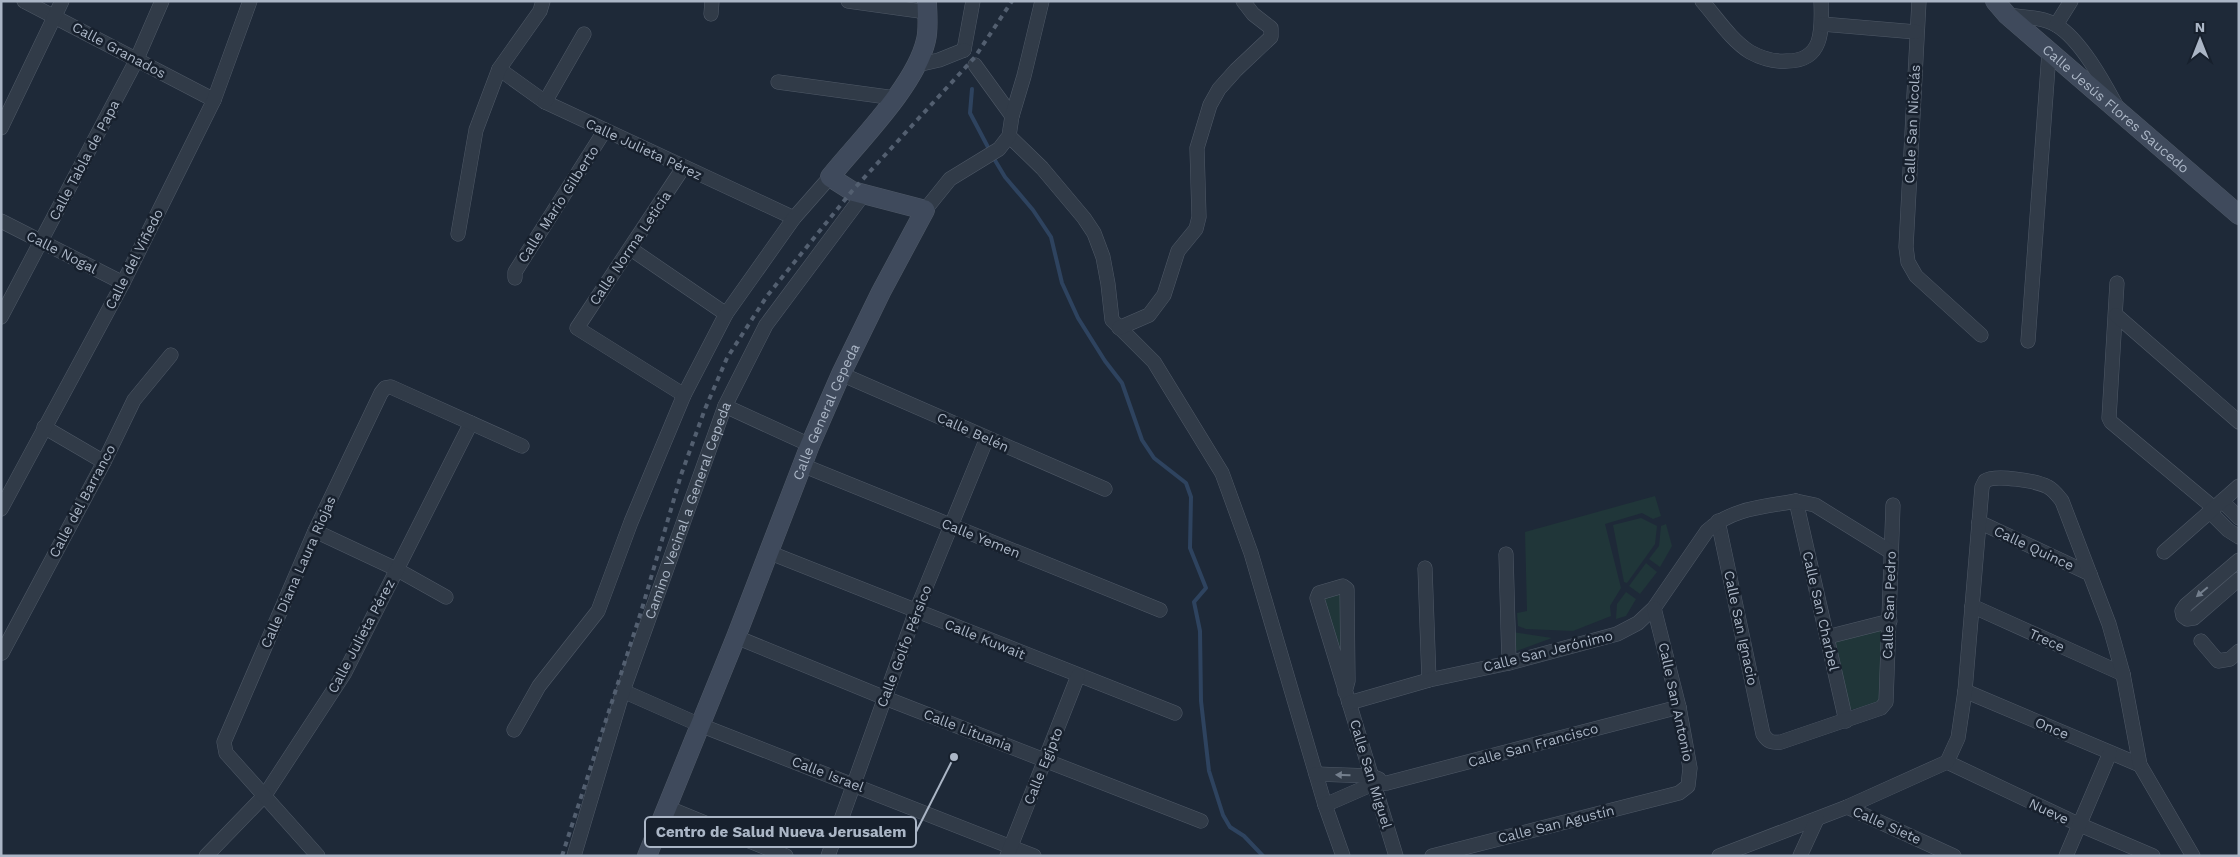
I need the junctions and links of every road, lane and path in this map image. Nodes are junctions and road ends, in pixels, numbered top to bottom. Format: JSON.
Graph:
{"nodes":[{"id":1,"x":24,"y":1,"type":"edge"},
{"id":2,"x":62,"y":1,"type":"edge"},
{"id":3,"x":162,"y":1,"type":"edge"},
{"id":4,"x":250,"y":1,"type":"edge"},
{"id":5,"x":543,"y":1,"type":"edge"},
{"id":6,"x":848,"y":1,"type":"edge"},
{"id":7,"x":973,"y":1,"type":"edge"},
{"id":8,"x":1042,"y":1,"type":"edge"},
{"id":9,"x":1244,"y":1,"type":"edge"},
{"id":10,"x":1702,"y":1,"type":"edge"},
{"id":11,"x":1821,"y":1,"type":"edge"},
{"id":12,"x":1919,"y":1,"type":"edge"},
{"id":13,"x":2071,"y":1,"type":"edge"},
{"id":14,"x":927,"y":7,"type":"edge"},
{"id":15,"x":2001,"y":8,"type":"edge"},
{"id":16,"x":54,"y":16,"type":"junction"},
{"id":17,"x":1822,"y":24,"type":"junction"},
{"id":18,"x":2056,"y":25,"type":"junction"},
{"id":19,"x":1916,"y":32,"type":"junction"},
{"id":20,"x":584,"y":34,"type":"dead end"},
{"id":21,"x":2049,"y":52,"type":"junction"},
{"id":22,"x":970,"y":58,"type":"junction"},
{"id":23,"x":136,"y":61,"type":"junction"},
{"id":24,"x":917,"y":65,"type":"junction"},
{"id":25,"x":499,"y":69,"type":"junction"},
{"id":26,"x":778,"y":82,"type":"dead end"},
{"id":27,"x":895,"y":98,"type":"junction"},
{"id":28,"x":214,"y":100,"type":"junction"},
{"id":29,"x":545,"y":102,"type":"junction"},
{"id":30,"x":1012,"y":116,"type":"junction"},
{"id":31,"x":2122,"y":116,"type":"junction"},
{"id":32,"x":1,"y":128,"type":"edge"},
{"id":33,"x":606,"y":130,"type":"junction"},
{"id":34,"x":1009,"y":136,"type":"junction"},
{"id":35,"x":684,"y":168,"type":"junction"},
{"id":36,"x":830,"y":177,"type":"junction"},
{"id":37,"x":863,"y":195,"type":"junction"},
{"id":38,"x":925,"y":210,"type":"junction"},
{"id":39,"x":2239,"y":215,"type":"edge"},
{"id":40,"x":794,"y":218,"type":"junction"},
{"id":41,"x":1,"y":221,"type":"edge"},
{"id":42,"x":458,"y":234,"type":"dead end"},
{"id":43,"x":41,"y":242,"type":"junction"},
{"id":44,"x":631,"y":249,"type":"junction"},
{"id":45,"x":515,"y":278,"type":"dead end"},
{"id":46,"x":123,"y":283,"type":"junction"},
{"id":47,"x":2117,"y":283,"type":"dead end"},
{"id":48,"x":726,"y":314,"type":"junction"},
{"id":49,"x":2116,"y":316,"type":"junction"},
{"id":50,"x":1,"y":317,"type":"edge"},
{"id":51,"x":1119,"y":328,"type":"junction"},
{"id":52,"x":1981,"y":335,"type":"dead end"},
{"id":53,"x":2028,"y":341,"type":"dead end"},
{"id":54,"x":171,"y":355,"type":"dead end"},
{"id":55,"x":841,"y":374,"type":"junction"},
{"id":56,"x":684,"y":395,"type":"junction"},
{"id":57,"x":725,"y":406,"type":"junction"},
{"id":58,"x":2239,"y":422,"type":"edge"},
{"id":59,"x":471,"y":423,"type":"junction"},
{"id":60,"x":44,"y":427,"type":"junction"},
{"id":61,"x":986,"y":438,"type":"junction"},
{"id":62,"x":810,"y":445,"type":"junction"},
{"id":63,"x":522,"y":446,"type":"dead end"},
{"id":64,"x":104,"y":462,"type":"junction"},
{"id":65,"x":802,"y":465,"type":"junction"},
{"id":66,"x":2239,"y":486,"type":"edge"},
{"id":67,"x":1105,"y":489,"type":"dead end"},
{"id":68,"x":1796,"y":501,"type":"junction"},
{"id":69,"x":1893,"y":505,"type":"dead end"},
{"id":70,"x":2215,"y":507,"type":"junction"},
{"id":71,"x":1,"y":508,"type":"edge"},
{"id":72,"x":2239,"y":518,"type":"edge"},
{"id":73,"x":1718,"y":521,"type":"junction"},
{"id":74,"x":1978,"y":522,"type":"junction"},
{"id":75,"x":952,"y":527,"type":"junction"},
{"id":76,"x":315,"y":531,"type":"junction"},
{"id":77,"x":2239,"y":537,"type":"edge"},
{"id":78,"x":768,"y":552,"type":"junction"},
{"id":79,"x":1891,"y":552,"type":"junction"},
{"id":80,"x":2164,"y":552,"type":"dead end"},
{"id":81,"x":1506,"y":554,"type":"dead end"},
{"id":82,"x":2239,"y":560,"type":"edge"},
{"id":83,"x":1425,"y":568,"type":"dead end"},
{"id":84,"x":396,"y":569,"type":"junction"},
{"id":85,"x":2090,"y":574,"type":"junction"},
{"id":86,"x":2239,"y":579,"type":"edge"},
{"id":87,"x":446,"y":597,"type":"dead end"},
{"id":88,"x":1972,"y":606,"type":"junction"},
{"id":89,"x":1654,"y":608,"type":"junction"},
{"id":90,"x":1160,"y":610,"type":"dead end"},
{"id":91,"x":916,"y":611,"type":"junction"},
{"id":92,"x":1890,"y":620,"type":"junction"},
{"id":93,"x":736,"y":637,"type":"junction"},
{"id":94,"x":1827,"y":638,"type":"junction"},
{"id":95,"x":2202,"y":641,"type":"dead end"},
{"id":96,"x":2239,"y":651,"type":"edge"},
{"id":97,"x":1,"y":653,"type":"edge"},
{"id":98,"x":1509,"y":663,"type":"junction"},
{"id":99,"x":2123,"y":674,"type":"junction"},
{"id":100,"x":1078,"y":676,"type":"junction"},
{"id":101,"x":1429,"y":680,"type":"junction"},
{"id":102,"x":1965,"y":691,"type":"junction"},
{"id":103,"x":623,"y":692,"type":"junction"},
{"id":104,"x":1347,"y":697,"type":"junction"},
{"id":105,"x":885,"y":698,"type":"junction"},
{"id":106,"x":1680,"y":707,"type":"junction"},
{"id":107,"x":1175,"y":713,"type":"dead end"},
{"id":108,"x":1846,"y":721,"type":"junction"},
{"id":109,"x":700,"y":724,"type":"junction"},
{"id":110,"x":514,"y":730,"type":"dead end"},
{"id":111,"x":2110,"y":753,"type":"junction"},
{"id":112,"x":1045,"y":761,"type":"junction"},
{"id":113,"x":1947,"y":762,"type":"junction"},
{"id":114,"x":2140,"y":765,"type":"junction"},
{"id":115,"x":1316,"y":774,"type":"junction"},
{"id":116,"x":1377,"y":781,"type":"junction"},
{"id":117,"x":853,"y":783,"type":"junction"},
{"id":118,"x":1679,"y":793,"type":"joint"},
{"id":119,"x":265,"y":795,"type":"junction"},
{"id":120,"x":1325,"y":805,"type":"junction"},
{"id":121,"x":666,"y":807,"type":"junction"},
{"id":122,"x":1847,"y":807,"type":"junction"},
{"id":123,"x":1817,"y":819,"type":"junction"},
{"id":124,"x":1201,"y":821,"type":"dead end"},
{"id":125,"x":2078,"y":824,"type":"junction"},
{"id":126,"x":1009,"y":851,"type":"edge"},
{"id":127,"x":206,"y":856,"type":"edge"},
{"id":128,"x":318,"y":856,"type":"edge"},
{"id":129,"x":574,"y":856,"type":"edge"},
{"id":130,"x":647,"y":856,"type":"edge"},
{"id":131,"x":786,"y":856,"type":"edge"},
{"id":132,"x":828,"y":856,"type":"edge"},
{"id":133,"x":1034,"y":856,"type":"edge"},
{"id":134,"x":1343,"y":856,"type":"edge"},
{"id":135,"x":1396,"y":856,"type":"edge"},
{"id":136,"x":1432,"y":856,"type":"edge"},
{"id":137,"x":1719,"y":856,"type":"edge"},
{"id":138,"x":1800,"y":856,"type":"edge"},
{"id":139,"x":1954,"y":856,"type":"edge"},
{"id":140,"x":2066,"y":856,"type":"edge"},
{"id":141,"x":2153,"y":856,"type":"edge"},
{"id":142,"x":2193,"y":856,"type":"edge"}],
"edges":[{"from":1,"to":16,"type":"street","name":"Calle Granados"},
{"from":2,"to":16,"type":"street"},
{"from":3,"to":23,"type":"street","name":"Calle Tabla de Papa"},
{"from":4,"to":28,"type":"street","name":"Calle del Viñedo"},
{"from":5,"to":25,"type":"street"},
{"from":6,"to":14,"type":"street"},
{"from":7,"to":22,"type":"street"},
{"from":8,"to":30,"type":"street","name":"Calle General Cepeda"},
{"from":9,"to":51,"type":"street"},
{"from":10,"to":17,"type":"street"},
{"from":11,"to":17,"type":"street"},
{"from":12,"to":19,"type":"street","name":"Calle San Nicolás"},
{"from":13,"to":18,"type":"street"},
{"from":14,"to":24,"type":"street"},
{"from":15,"to":18,"type":"street"},
{"from":15,"to":21,"type":"street","name":"Calle Jesús Flores Saucedo"},
{"from":16,"to":23,"type":"street","name":"Calle Granados"},
{"from":16,"to":32,"type":"street"},
{"from":17,"to":19,"type":"street"},
{"from":18,"to":31,"type":"street"},
{"from":19,"to":52,"type":"street","name":"Calle San Nicolás"},
{"from":20,"to":29,"type":"street"},
{"from":21,"to":31,"type":"street","name":"Calle Jesús Flores Saucedo"},
{"from":21,"to":53,"type":"street"},
{"from":22,"to":24,"type":"street"},
{"from":22,"to":30,"type":"street"},
{"from":23,"to":28,"type":"street","name":"Calle Granados"},
{"from":23,"to":43,"type":"street","name":"Calle Tabla de Papa"},
{"from":24,"to":27,"type":"street"},
{"from":25,"to":29,"type":"street","name":"Calle Julieta Pérez"},
{"from":25,"to":42,"type":"street"},
{"from":26,"to":27,"type":"street"},
{"from":27,"to":36,"type":"street"},
{"from":28,"to":46,"type":"street","name":"Calle del Viñedo"},
{"from":29,"to":33,"type":"street","name":"Calle Julieta Pérez"},
{"from":30,"to":34,"type":"street","name":"Calle General Cepeda"},
{"from":31,"to":39,"type":"street","name":"Calle Jesús Flores Saucedo"},
{"from":33,"to":35,"type":"street","name":"Calle Julieta Pérez"},
{"from":33,"to":45,"type":"street","name":"Calle Mario Gilberto"},
{"from":34,"to":38,"type":"street","name":"Calle General Cepeda"},
{"from":34,"to":51,"type":"street"},
{"from":35,"to":40,"type":"street","name":"Calle Julieta Pérez"},
{"from":35,"to":44,"type":"street","name":"Calle Norma Leticia"},
{"from":36,"to":37,"type":"street"},
{"from":36,"to":40,"type":"street"},
{"from":37,"to":38,"type":"street"},
{"from":37,"to":57,"type":"street","name":"Camino Vecinal a General Cepeda"},
{"from":38,"to":55,"type":"street","name":"Calle General Cepeda"},
{"from":40,"to":48,"type":"street"},
{"from":41,"to":43,"type":"street","name":"Calle Nogal"},
{"from":43,"to":46,"type":"street","name":"Calle Nogal"},
{"from":43,"to":50,"type":"street","name":"Calle Tabla de Papa"},
{"from":44,"to":48,"type":"street"},
{"from":44,"to":56,"type":"street","name":"Calle Norma Leticia"},
{"from":46,"to":60,"type":"street","name":"Calle del Viñedo"},
{"from":47,"to":49,"type":"street"},
{"from":48,"to":56,"type":"street"},
{"from":49,"to":58,"type":"street"},
{"from":49,"to":70,"type":"street"},
{"from":51,"to":115,"type":"street"},
{"from":54,"to":64,"type":"street","name":"Calle del Barranco"},
{"from":55,"to":61,"type":"street","name":"Calle Belén"},
{"from":55,"to":62,"type":"street","name":"Calle General Cepeda"},
{"from":56,"to":110,"type":"street"},
{"from":57,"to":62,"type":"street"},
{"from":57,"to":103,"type":"street","name":"Camino Vecinal a General Cepeda"},
{"from":59,"to":63,"type":"street"},
{"from":59,"to":76,"type":"street","name":"Calle Diana Laura Riojas"},
{"from":59,"to":84,"type":"street","name":"Calle Julieta Pérez"},
{"from":60,"to":64,"type":"street"},
{"from":60,"to":71,"type":"street","name":"Calle del Viñedo"},
{"from":61,"to":67,"type":"street","name":"Calle Belén"},
{"from":61,"to":75,"type":"street","name":"Calle Golfo Pérsico"},
{"from":62,"to":65,"type":"street","name":"Calle General Cepeda"},
{"from":64,"to":97,"type":"street","name":"Calle del Barranco"},
{"from":65,"to":75,"type":"street","name":"Calle Yemen"},
{"from":65,"to":78,"type":"street","name":"Calle General Cepeda"},
{"from":66,"to":70,"type":"street"},
{"from":68,"to":73,"type":"street","name":"Calle San Jerónimo"},
{"from":68,"to":79,"type":"street","name":"Calle San Jerónimo"},
{"from":68,"to":94,"type":"street","name":"Calle San Charbel"},
{"from":69,"to":79,"type":"street","name":"Calle San Pedro"},
{"from":70,"to":72,"type":"street"},
{"from":70,"to":77,"type":"street"},
{"from":70,"to":80,"type":"street"},
{"from":73,"to":89,"type":"street","name":"Calle San Jerónimo"},
{"from":73,"to":108,"type":"street","name":"Calle San Ignacio"},
{"from":74,"to":85,"type":"street","name":"Calle Quince"},
{"from":74,"to":85,"type":"street"},
{"from":74,"to":88,"type":"street"},
{"from":75,"to":90,"type":"street","name":"Calle Yemen"},
{"from":75,"to":91,"type":"street","name":"Calle Golfo Pérsico"},
{"from":76,"to":84,"type":"street"},
{"from":76,"to":119,"type":"street","name":"Calle Diana Laura Riojas"},
{"from":78,"to":91,"type":"street","name":"Calle Kuwait"},
{"from":78,"to":93,"type":"street","name":"Calle General Cepeda"},
{"from":79,"to":92,"type":"street","name":"Calle San Pedro"},
{"from":81,"to":98,"type":"street"},
{"from":82,"to":86,"type":"street","one_way":true},
{"from":83,"to":101,"type":"street"},
{"from":84,"to":87,"type":"street"},
{"from":84,"to":119,"type":"street","name":"Calle Julieta Pérez"},
{"from":85,"to":99,"type":"street"},
{"from":88,"to":99,"type":"street","name":"Trece"},
{"from":88,"to":102,"type":"street"},
{"from":89,"to":98,"type":"street","name":"Calle San Jerónimo"},
{"from":89,"to":106,"type":"street","name":"Calle San Antonio"},
{"from":91,"to":100,"type":"street","name":"Calle Kuwait"},
{"from":91,"to":105,"type":"street","name":"Calle Golfo Pérsico"},
{"from":92,"to":94,"type":"street"},
{"from":92,"to":108,"type":"street","name":"Calle San Pedro"},
{"from":93,"to":105,"type":"street","name":"Calle Lituania"},
{"from":93,"to":109,"type":"street","name":"Calle General Cepeda"},
{"from":94,"to":108,"type":"street","name":"Calle San Charbel"},
{"from":95,"to":96,"type":"street"},
{"from":98,"to":101,"type":"street","name":"Calle San Jerónimo"},
{"from":99,"to":114,"type":"street"},
{"from":100,"to":107,"type":"street","name":"Calle Kuwait"},
{"from":100,"to":112,"type":"street","name":"Calle Egipto"},
{"from":101,"to":104,"type":"street","name":"Calle San Jerónimo"},
{"from":102,"to":111,"type":"street","name":"Once"},
{"from":102,"to":113,"type":"street"},
{"from":103,"to":109,"type":"street","name":"Calle Israel"},
{"from":103,"to":129,"type":"street","name":"Camino Vecinal a General Cepeda"},
{"from":104,"to":104,"type":"street","name":"Calle San Miguel"},
{"from":104,"to":116,"type":"street","name":"Calle San Miguel"},
{"from":105,"to":112,"type":"street","name":"Calle Lituania"},
{"from":105,"to":117,"type":"street","name":"Calle Golfo Pérsico"},
{"from":106,"to":116,"type":"street","name":"Calle San Francisco"},
{"from":106,"to":118,"type":"street","name":"Calle San Antonio"},
{"from":109,"to":117,"type":"street","name":"Calle Israel"},
{"from":109,"to":121,"type":"street","name":"Calle General Cepeda"},
{"from":111,"to":114,"type":"street","name":"Once"},
{"from":111,"to":125,"type":"street"},
{"from":112,"to":124,"type":"street","name":"Calle Lituania"},
{"from":112,"to":126,"type":"street","name":"Calle Egipto"},
{"from":113,"to":122,"type":"street"},
{"from":113,"to":125,"type":"street","name":"Nueve"},
{"from":114,"to":142,"type":"street"},
{"from":116,"to":115,"type":"street","name":"Calle San Francisco","one_way":true},
{"from":115,"to":120,"type":"street"},
{"from":116,"to":120,"type":"street","name":"Calle San Francisco"},
{"from":116,"to":135,"type":"street","name":"Calle San Miguel"},
{"from":117,"to":126,"type":"street","name":"Calle Israel"},
{"from":117,"to":132,"type":"street","name":"Calle Golfo Pérsico"},
{"from":118,"to":136,"type":"street","name":"Calle San Agustín"},
{"from":119,"to":127,"type":"street","name":"Calle Julieta Pérez"},
{"from":119,"to":128,"type":"street"},
{"from":120,"to":134,"type":"street"},
{"from":121,"to":130,"type":"street","name":"Calle General Cepeda"},
{"from":121,"to":131,"type":"street"},
{"from":122,"to":123,"type":"street"},
{"from":122,"to":139,"type":"street","name":"Calle Siete"},
{"from":123,"to":137,"type":"street"},
{"from":123,"to":138,"type":"street"},
{"from":125,"to":140,"type":"street"},
{"from":125,"to":141,"type":"street","name":"Nueve"},
{"from":126,"to":133,"type":"street","name":"Calle Israel"}]}
